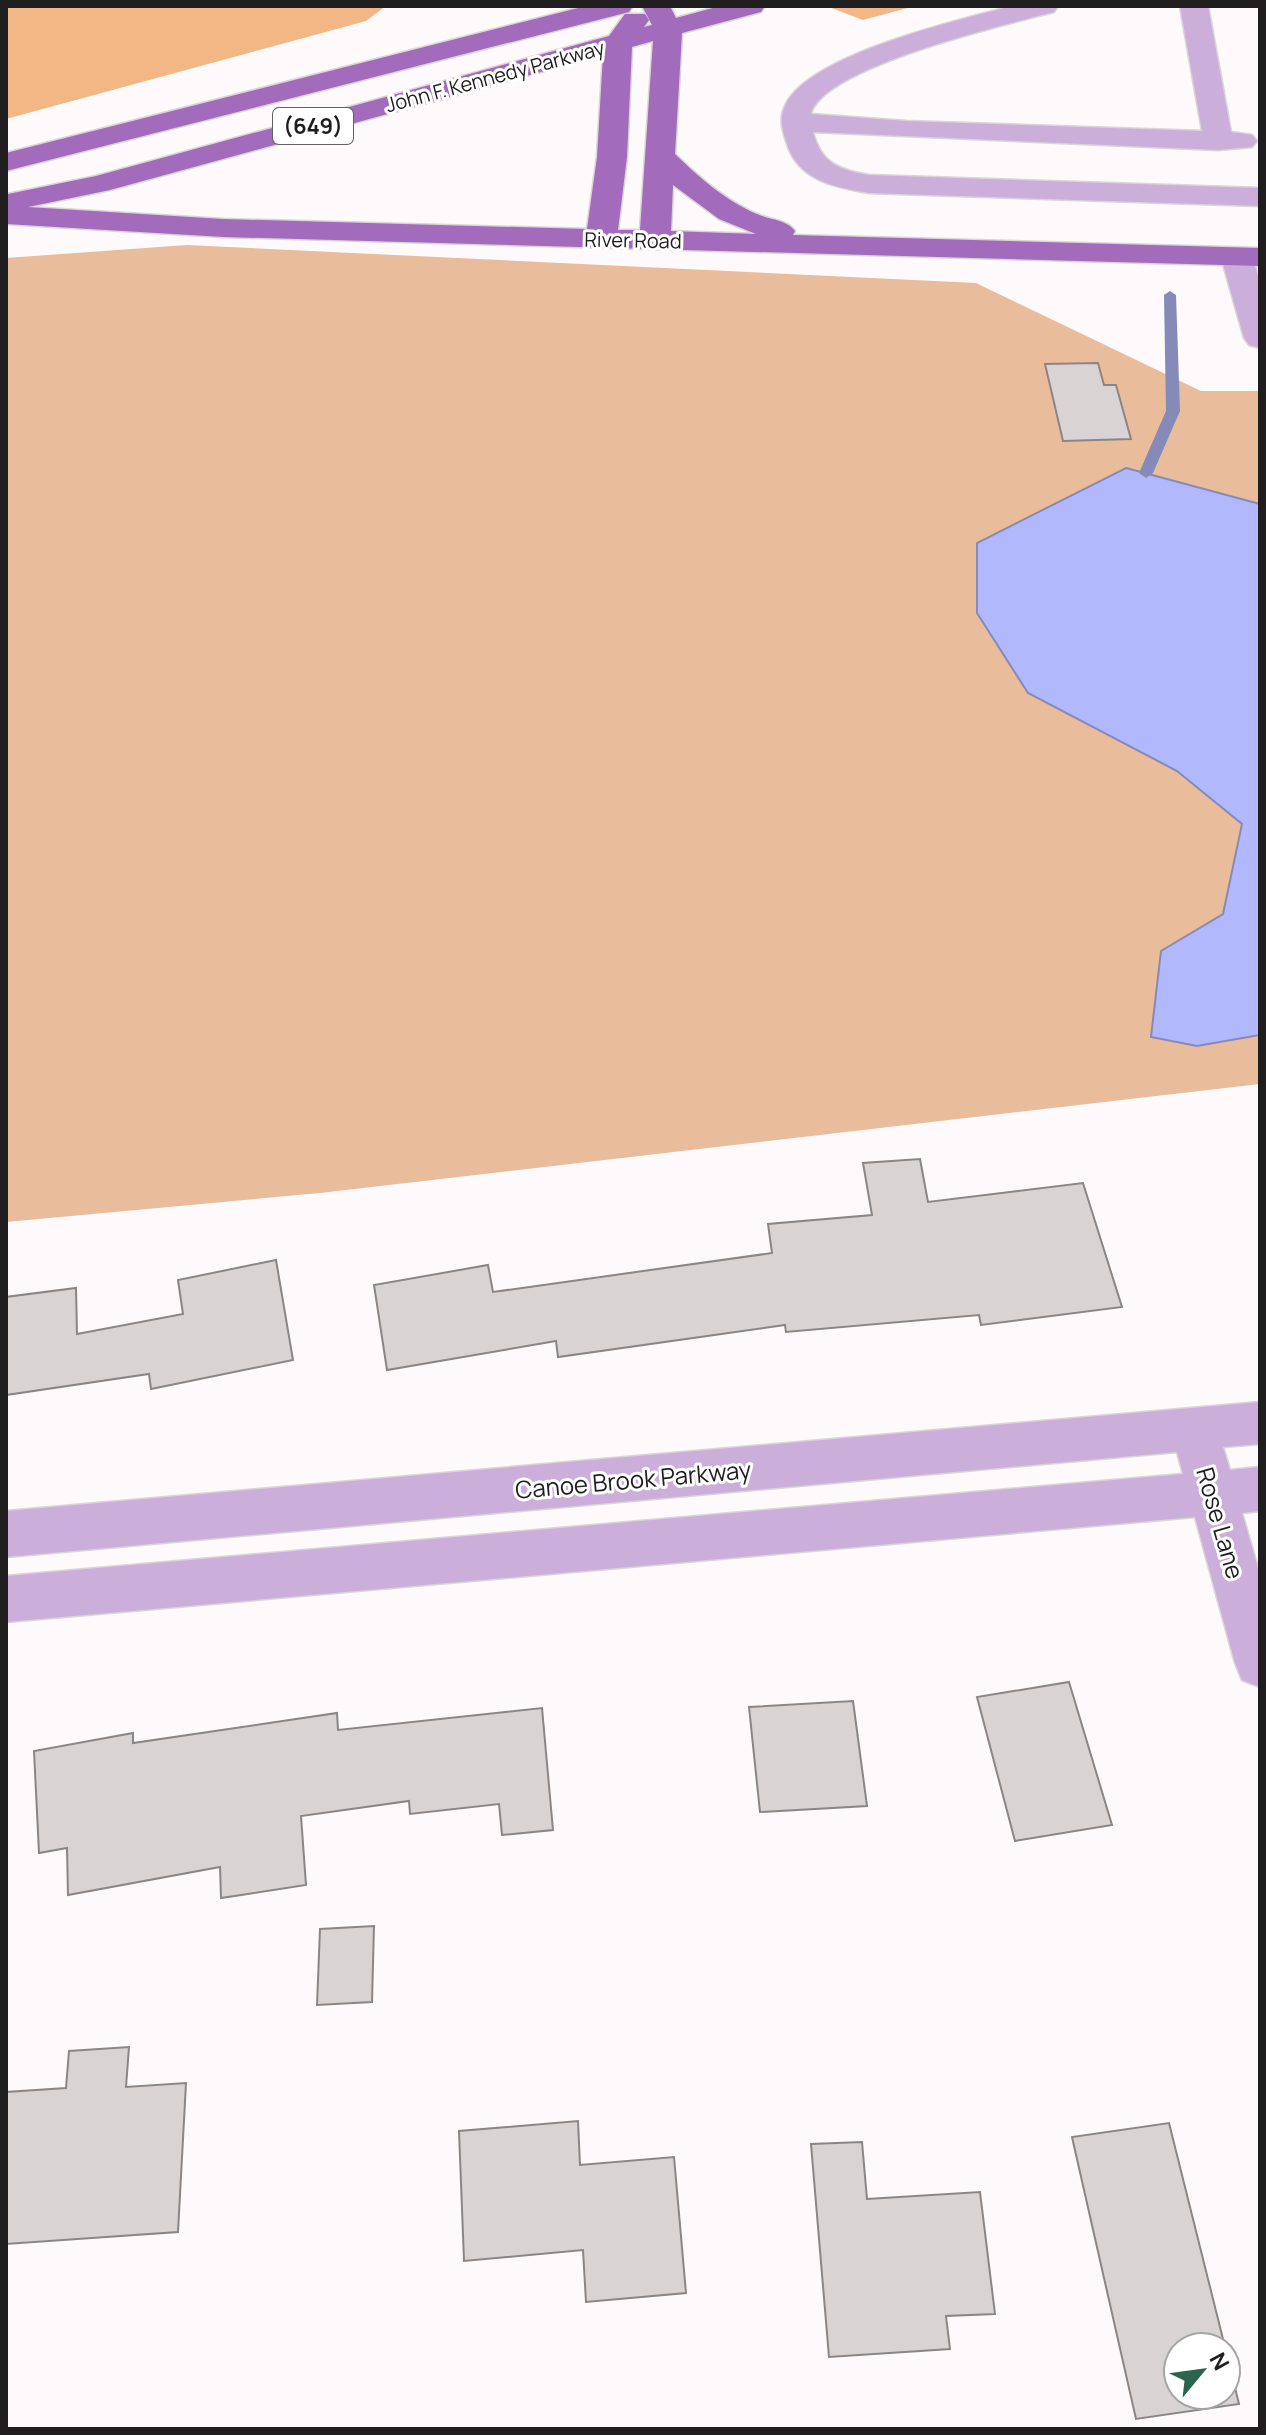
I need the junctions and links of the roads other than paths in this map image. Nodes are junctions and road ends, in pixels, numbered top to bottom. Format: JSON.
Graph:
{"nodes":[{"id":1,"x":619,"y":6,"type":"edge"},
{"id":2,"x":645,"y":6,"type":"edge"},
{"id":3,"x":751,"y":6,"type":"edge"},
{"id":4,"x":1044,"y":6,"type":"edge"},
{"id":5,"x":1194,"y":6,"type":"edge"},
{"id":6,"x":662,"y":18,"type":"edge"},
{"id":7,"x":618,"y":43,"type":"junction"},
{"id":8,"x":795,"y":122,"type":"junction"},
{"id":9,"x":663,"y":159,"type":"junction"},
{"id":10,"x":6,"y":162,"type":"edge"},
{"id":11,"x":1260,"y":197,"type":"edge"},
{"id":12,"x":6,"y":202,"type":"edge"},
{"id":13,"x":6,"y":215,"type":"edge"},
{"id":14,"x":655,"y":239,"type":"junction"},
{"id":15,"x":601,"y":240,"type":"junction"},
{"id":16,"x":893,"y":248,"type":"junction"},
{"id":17,"x":1248,"y":257,"type":"edge"},
{"id":18,"x":1260,"y":338,"type":"edge"},
{"id":19,"x":1260,"y":1423,"type":"edge"},
{"id":20,"x":1195,"y":1430,"type":"junction"},
{"id":21,"x":1260,"y":1489,"type":"edge"},
{"id":22,"x":1212,"y":1493,"type":"junction"},
{"id":23,"x":6,"y":1534,"type":"edge"},
{"id":24,"x":6,"y":1599,"type":"edge"},
{"id":25,"x":1260,"y":1663,"type":"edge"}],
"edges":[{"from":1,"to":10,"type":"main road","name":"John F. Kennedy Parkway","number":"(649)"},
{"from":2,"to":7,"type":"main road"},
{"from":3,"to":6,"type":"main road","name":"John F. Kennedy Parkway"},
{"from":4,"to":8,"type":"street"},
{"from":5,"to":8,"type":"street"},
{"from":6,"to":7,"type":"main road","name":"John F. Kennedy Parkway","number":"(649)"},
{"from":6,"to":9,"type":"main road"},
{"from":7,"to":12,"type":"main road","name":"John F. Kennedy Parkway","number":"(649)"},
{"from":7,"to":15,"type":"main road"},
{"from":8,"to":11,"type":"street"},
{"from":9,"to":14,"type":"main road"},
{"from":9,"to":16,"type":"main road"},
{"from":13,"to":15,"type":"main road","name":"River Road"},
{"from":14,"to":15,"type":"main road","name":"River Road"},
{"from":14,"to":16,"type":"main road","name":"River Road"},
{"from":16,"to":17,"type":"main road","name":"River Road"},
{"from":17,"to":18,"type":"street"},
{"from":19,"to":20,"type":"street","name":"Canoe Brook Parkway"},
{"from":20,"to":22,"type":"street","name":"Rose Lane"},
{"from":20,"to":23,"type":"street","name":"Canoe Brook Parkway"},
{"from":21,"to":22,"type":"street"},
{"from":22,"to":24,"type":"street"},
{"from":22,"to":25,"type":"street","name":"Rose Lane"}]}
